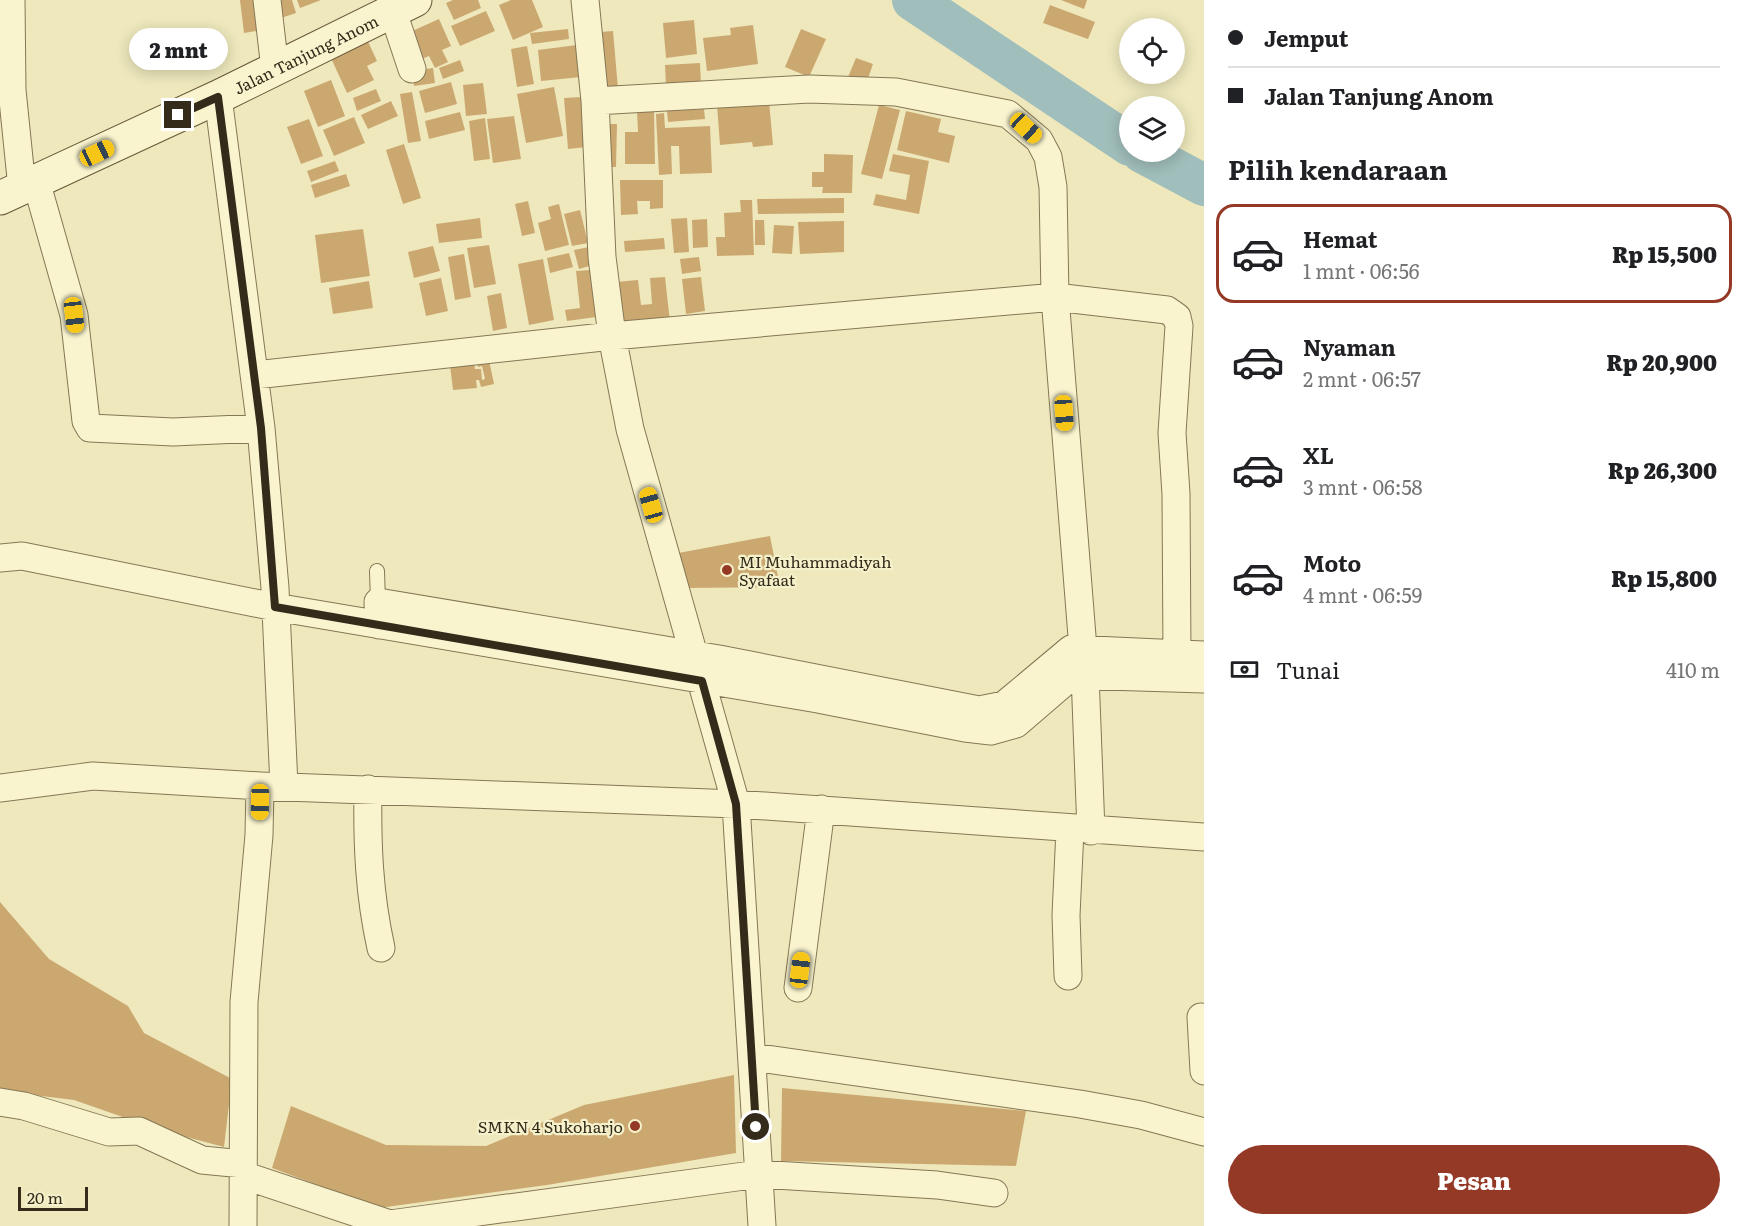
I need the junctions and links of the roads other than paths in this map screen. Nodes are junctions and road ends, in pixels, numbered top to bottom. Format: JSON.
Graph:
{"nodes":[{"id":1,"x":11,"y":0,"type":"edge"},
{"id":2,"x":267,"y":0,"type":"edge"},
{"id":3,"x":585,"y":0,"type":"edge"},
{"id":4,"x":404,"y":6,"type":"edge"},
{"id":5,"x":275,"y":69,"type":"junction"},
{"id":6,"x":412,"y":69,"type":"dead end"},
{"id":7,"x":218,"y":97,"type":"junction"},
{"id":8,"x":595,"y":101,"type":"junction"},
{"id":9,"x":20,"y":189,"type":"edge"},
{"id":10,"x":1055,"y":297,"type":"junction"},
{"id":11,"x":612,"y":336,"type":"junction"},
{"id":12,"x":255,"y":375,"type":"junction"},
{"id":13,"x":261,"y":428,"type":"junction"},
{"id":14,"x":0,"y":558,"type":"edge"},
{"id":15,"x":377,"y":571,"type":"dead end"},
{"id":16,"x":275,"y":600,"type":"junction"},
{"id":17,"x":378,"y":613,"type":"junction"},
{"id":18,"x":1177,"y":653,"type":"junction"},
{"id":19,"x":1204,"y":655,"type":"edge"},
{"id":20,"x":1083,"y":661,"type":"junction"},
{"id":21,"x":699,"y":669,"type":"junction"},
{"id":22,"x":1204,"y":679,"type":"edge"},
{"id":23,"x":272,"y":786,"type":"junction"},
{"id":24,"x":0,"y":788,"type":"edge"},
{"id":25,"x":368,"y":789,"type":"junction"},
{"id":26,"x":736,"y":804,"type":"junction"},
{"id":27,"x":821,"y":809,"type":"junction"},
{"id":28,"x":1080,"y":830,"type":"junction"},
{"id":29,"x":1204,"y":837,"type":"edge"},
{"id":30,"x":381,"y":948,"type":"dead end"},
{"id":31,"x":1068,"y":976,"type":"dead end"},
{"id":32,"x":798,"y":988,"type":"dead end"},
{"id":33,"x":1201,"y":1017,"type":"dead end"},
{"id":34,"x":752,"y":1057,"type":"junction"},
{"id":35,"x":1204,"y":1071,"type":"edge"},
{"id":36,"x":0,"y":1102,"type":"edge"},
{"id":37,"x":1204,"y":1132,"type":"edge"},
{"id":38,"x":243,"y":1170,"type":"junction"},
{"id":39,"x":759,"y":1174,"type":"junction"},
{"id":40,"x":994,"y":1193,"type":"dead end"},
{"id":41,"x":243,"y":1226,"type":"edge"},
{"id":42,"x":762,"y":1226,"type":"edge"}],
"edges":[{"from":1,"to":9,"type":"street"},
{"from":2,"to":5,"type":"street"},
{"from":3,"to":8,"type":"street"},
{"from":4,"to":5,"type":"main road","name":"Jalan Tanjung Anom"},
{"from":4,"to":6,"type":"street"},
{"from":5,"to":7,"type":"main road","name":"Jalan Tanjung Anom"},
{"from":7,"to":9,"type":"main road","name":"Jalan Tanjung Anom"},
{"from":7,"to":12,"type":"street"},
{"from":8,"to":10,"type":"street"},
{"from":8,"to":11,"type":"street"},
{"from":9,"to":13,"type":"street"},
{"from":10,"to":11,"type":"street"},
{"from":10,"to":18,"type":"street"},
{"from":10,"to":20,"type":"street"},
{"from":11,"to":12,"type":"street"},
{"from":11,"to":21,"type":"street"},
{"from":12,"to":13,"type":"street"},
{"from":13,"to":16,"type":"street"},
{"from":14,"to":16,"type":"street"},
{"from":15,"to":17,"type":"lane"},
{"from":16,"to":17,"type":"street"},
{"from":16,"to":23,"type":"street"},
{"from":17,"to":21,"type":"street"},
{"from":18,"to":19,"type":"street"},
{"from":18,"to":20,"type":"street"},
{"from":20,"to":21,"type":"street"},
{"from":20,"to":22,"type":"street"},
{"from":20,"to":28,"type":"street"},
{"from":21,"to":26,"type":"street"},
{"from":23,"to":24,"type":"street"},
{"from":23,"to":25,"type":"street"},
{"from":23,"to":38,"type":"street"},
{"from":25,"to":26,"type":"street"},
{"from":25,"to":30,"type":"street"},
{"from":26,"to":27,"type":"street"},
{"from":26,"to":34,"type":"street"},
{"from":27,"to":28,"type":"street"},
{"from":27,"to":32,"type":"street"},
{"from":28,"to":29,"type":"street"},
{"from":28,"to":31,"type":"street"},
{"from":33,"to":35,"type":"street"},
{"from":34,"to":37,"type":"street"},
{"from":34,"to":39,"type":"street"},
{"from":36,"to":38,"type":"street"},
{"from":38,"to":39,"type":"street"},
{"from":38,"to":41,"type":"street"},
{"from":39,"to":40,"type":"street"},
{"from":39,"to":42,"type":"street"}]}
